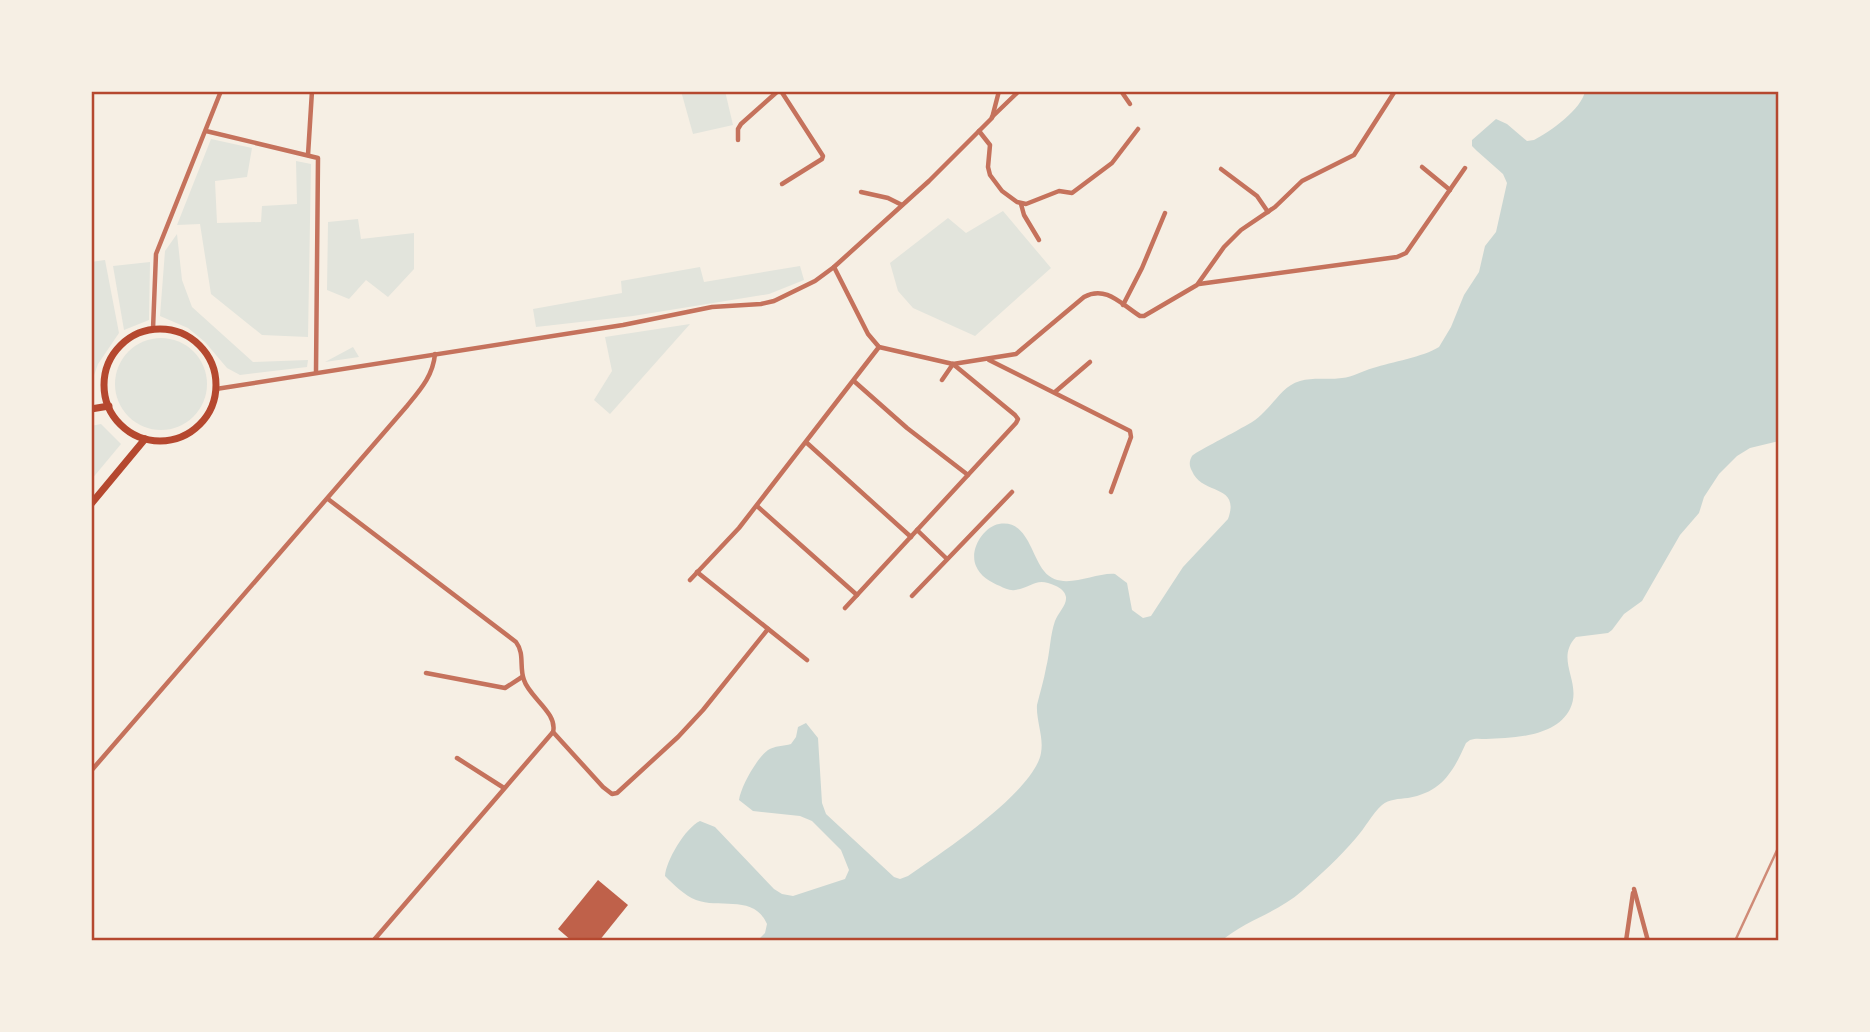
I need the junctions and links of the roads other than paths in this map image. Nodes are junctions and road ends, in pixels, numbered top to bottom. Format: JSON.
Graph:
{"nodes":[{"id":1,"x":221,"y":91,"type":"edge"},
{"id":2,"x":312,"y":91,"type":"edge"},
{"id":3,"x":779,"y":91,"type":"edge"},
{"id":4,"x":999,"y":91,"type":"edge"},
{"id":5,"x":1018,"y":91,"type":"edge"},
{"id":6,"x":1121,"y":91,"type":"edge"},
{"id":7,"x":1395,"y":91,"type":"edge"},
{"id":8,"x":1130,"y":104,"type":"dead end"},
{"id":9,"x":992,"y":118,"type":"junction"},
{"id":10,"x":1138,"y":129,"type":"dead end"},
{"id":11,"x":206,"y":131,"type":"junction"},
{"id":12,"x":979,"y":131,"type":"junction"},
{"id":13,"x":738,"y":140,"type":"dead end"},
{"id":14,"x":308,"y":155,"type":"junction"},
{"id":15,"x":1422,"y":167,"type":"dead end"},
{"id":16,"x":1465,"y":168,"type":"dead end"},
{"id":17,"x":1221,"y":169,"type":"dead end"},
{"id":18,"x":782,"y":184,"type":"dead end"},
{"id":19,"x":1450,"y":190,"type":"junction"},
{"id":20,"x":861,"y":192,"type":"dead end"},
{"id":21,"x":1021,"y":204,"type":"junction"},
{"id":22,"x":902,"y":205,"type":"junction"},
{"id":23,"x":1268,"y":212,"type":"junction"},
{"id":24,"x":1166,"y":213,"type":"dead end"},
{"id":25,"x":1039,"y":240,"type":"dead end"},
{"id":26,"x":834,"y":267,"type":"junction"},
{"id":27,"x":1198,"y":284,"type":"junction"},
{"id":28,"x":1123,"y":305,"type":"junction"},
{"id":29,"x":153,"y":329,"type":"junction"},
{"id":30,"x":879,"y":347,"type":"junction"},
{"id":31,"x":435,"y":354,"type":"junction"},
{"id":32,"x":988,"y":359,"type":"junction"},
{"id":33,"x":1090,"y":362,"type":"dead end"},
{"id":34,"x":953,"y":364,"type":"junction"},
{"id":35,"x":316,"y":372,"type":"junction"},
{"id":36,"x":942,"y":380,"type":"dead end"},
{"id":37,"x":855,"y":382,"type":"junction"},
{"id":38,"x":216,"y":388,"type":"junction"},
{"id":39,"x":1055,"y":392,"type":"junction"},
{"id":40,"x":108,"y":406,"type":"junction"},
{"id":41,"x":91,"y":409,"type":"edge"},
{"id":42,"x":145,"y":439,"type":"junction"},
{"id":43,"x":807,"y":443,"type":"junction"},
{"id":44,"x":968,"y":475,"type":"junction"},
{"id":45,"x":1012,"y":492,"type":"dead end"},
{"id":46,"x":1111,"y":492,"type":"dead end"},
{"id":47,"x":328,"y":499,"type":"junction"},
{"id":48,"x":91,"y":504,"type":"edge"},
{"id":49,"x":757,"y":506,"type":"junction"},
{"id":50,"x":917,"y":530,"type":"junction"},
{"id":51,"x":911,"y":537,"type":"junction"},
{"id":52,"x":947,"y":559,"type":"junction"},
{"id":53,"x":697,"y":572,"type":"junction"},
{"id":54,"x":690,"y":580,"type":"dead end"},
{"id":55,"x":857,"y":595,"type":"junction"},
{"id":56,"x":912,"y":596,"type":"dead end"},
{"id":57,"x":845,"y":608,"type":"dead end"},
{"id":58,"x":768,"y":629,"type":"junction"},
{"id":59,"x":807,"y":660,"type":"dead end"},
{"id":60,"x":426,"y":673,"type":"dead end"},
{"id":61,"x":522,"y":677,"type":"junction"},
{"id":62,"x":553,"y":732,"type":"junction"},
{"id":63,"x":457,"y":758,"type":"dead end"},
{"id":64,"x":91,"y":771,"type":"edge"},
{"id":65,"x":504,"y":788,"type":"junction"},
{"id":66,"x":373,"y":941,"type":"edge"},
{"id":67,"x":1626,"y":941,"type":"edge"},
{"id":68,"x":1648,"y":941,"type":"edge"}],
"edges":[{"from":1,"to":11,"type":"street"},
{"from":2,"to":14,"type":"street"},
{"from":3,"to":13,"type":"street"},
{"from":3,"to":18,"type":"street"},
{"from":4,"to":9,"type":"street"},
{"from":5,"to":9,"type":"street"},
{"from":6,"to":8,"type":"street"},
{"from":7,"to":23,"type":"street"},
{"from":9,"to":12,"type":"street"},
{"from":10,"to":21,"type":"street"},
{"from":11,"to":14,"type":"street"},
{"from":11,"to":29,"type":"street"},
{"from":12,"to":21,"type":"street"},
{"from":12,"to":22,"type":"street"},
{"from":14,"to":35,"type":"street"},
{"from":15,"to":19,"type":"street"},
{"from":16,"to":19,"type":"street"},
{"from":17,"to":23,"type":"street"},
{"from":19,"to":27,"type":"street"},
{"from":20,"to":22,"type":"street"},
{"from":21,"to":25,"type":"street"},
{"from":22,"to":26,"type":"street"},
{"from":23,"to":27,"type":"street"},
{"from":24,"to":28,"type":"street"},
{"from":26,"to":30,"type":"street"},
{"from":26,"to":31,"type":"street"},
{"from":27,"to":28,"type":"street"},
{"from":28,"to":32,"type":"street"},
{"from":29,"to":38,"type":"main road"},
{"from":29,"to":40,"type":"main road"},
{"from":30,"to":34,"type":"street"},
{"from":30,"to":37,"type":"street"},
{"from":31,"to":35,"type":"street"},
{"from":31,"to":47,"type":"street"},
{"from":32,"to":34,"type":"street"},
{"from":32,"to":39,"type":"street"},
{"from":33,"to":39,"type":"street"},
{"from":34,"to":36,"type":"street"},
{"from":34,"to":44,"type":"street"},
{"from":35,"to":38,"type":"street"},
{"from":37,"to":43,"type":"street"},
{"from":37,"to":44,"type":"street"},
{"from":38,"to":42,"type":"main road"},
{"from":39,"to":46,"type":"street"},
{"from":40,"to":41,"type":"main road"},
{"from":40,"to":42,"type":"main road"},
{"from":42,"to":48,"type":"main road"},
{"from":43,"to":49,"type":"street"},
{"from":43,"to":51,"type":"street"},
{"from":44,"to":50,"type":"street"},
{"from":45,"to":52,"type":"street"},
{"from":47,"to":61,"type":"street"},
{"from":47,"to":64,"type":"street"},
{"from":49,"to":53,"type":"street"},
{"from":49,"to":55,"type":"street"},
{"from":50,"to":51,"type":"street"},
{"from":50,"to":52,"type":"street"},
{"from":51,"to":55,"type":"street"},
{"from":52,"to":56,"type":"street"},
{"from":53,"to":54,"type":"street"},
{"from":53,"to":58,"type":"street"},
{"from":55,"to":57,"type":"street"},
{"from":58,"to":59,"type":"street"},
{"from":58,"to":62,"type":"street"},
{"from":60,"to":61,"type":"street"},
{"from":61,"to":62,"type":"street"},
{"from":62,"to":65,"type":"street"},
{"from":63,"to":65,"type":"street"},
{"from":65,"to":66,"type":"street"},
{"from":67,"to":68,"type":"street"}]}
